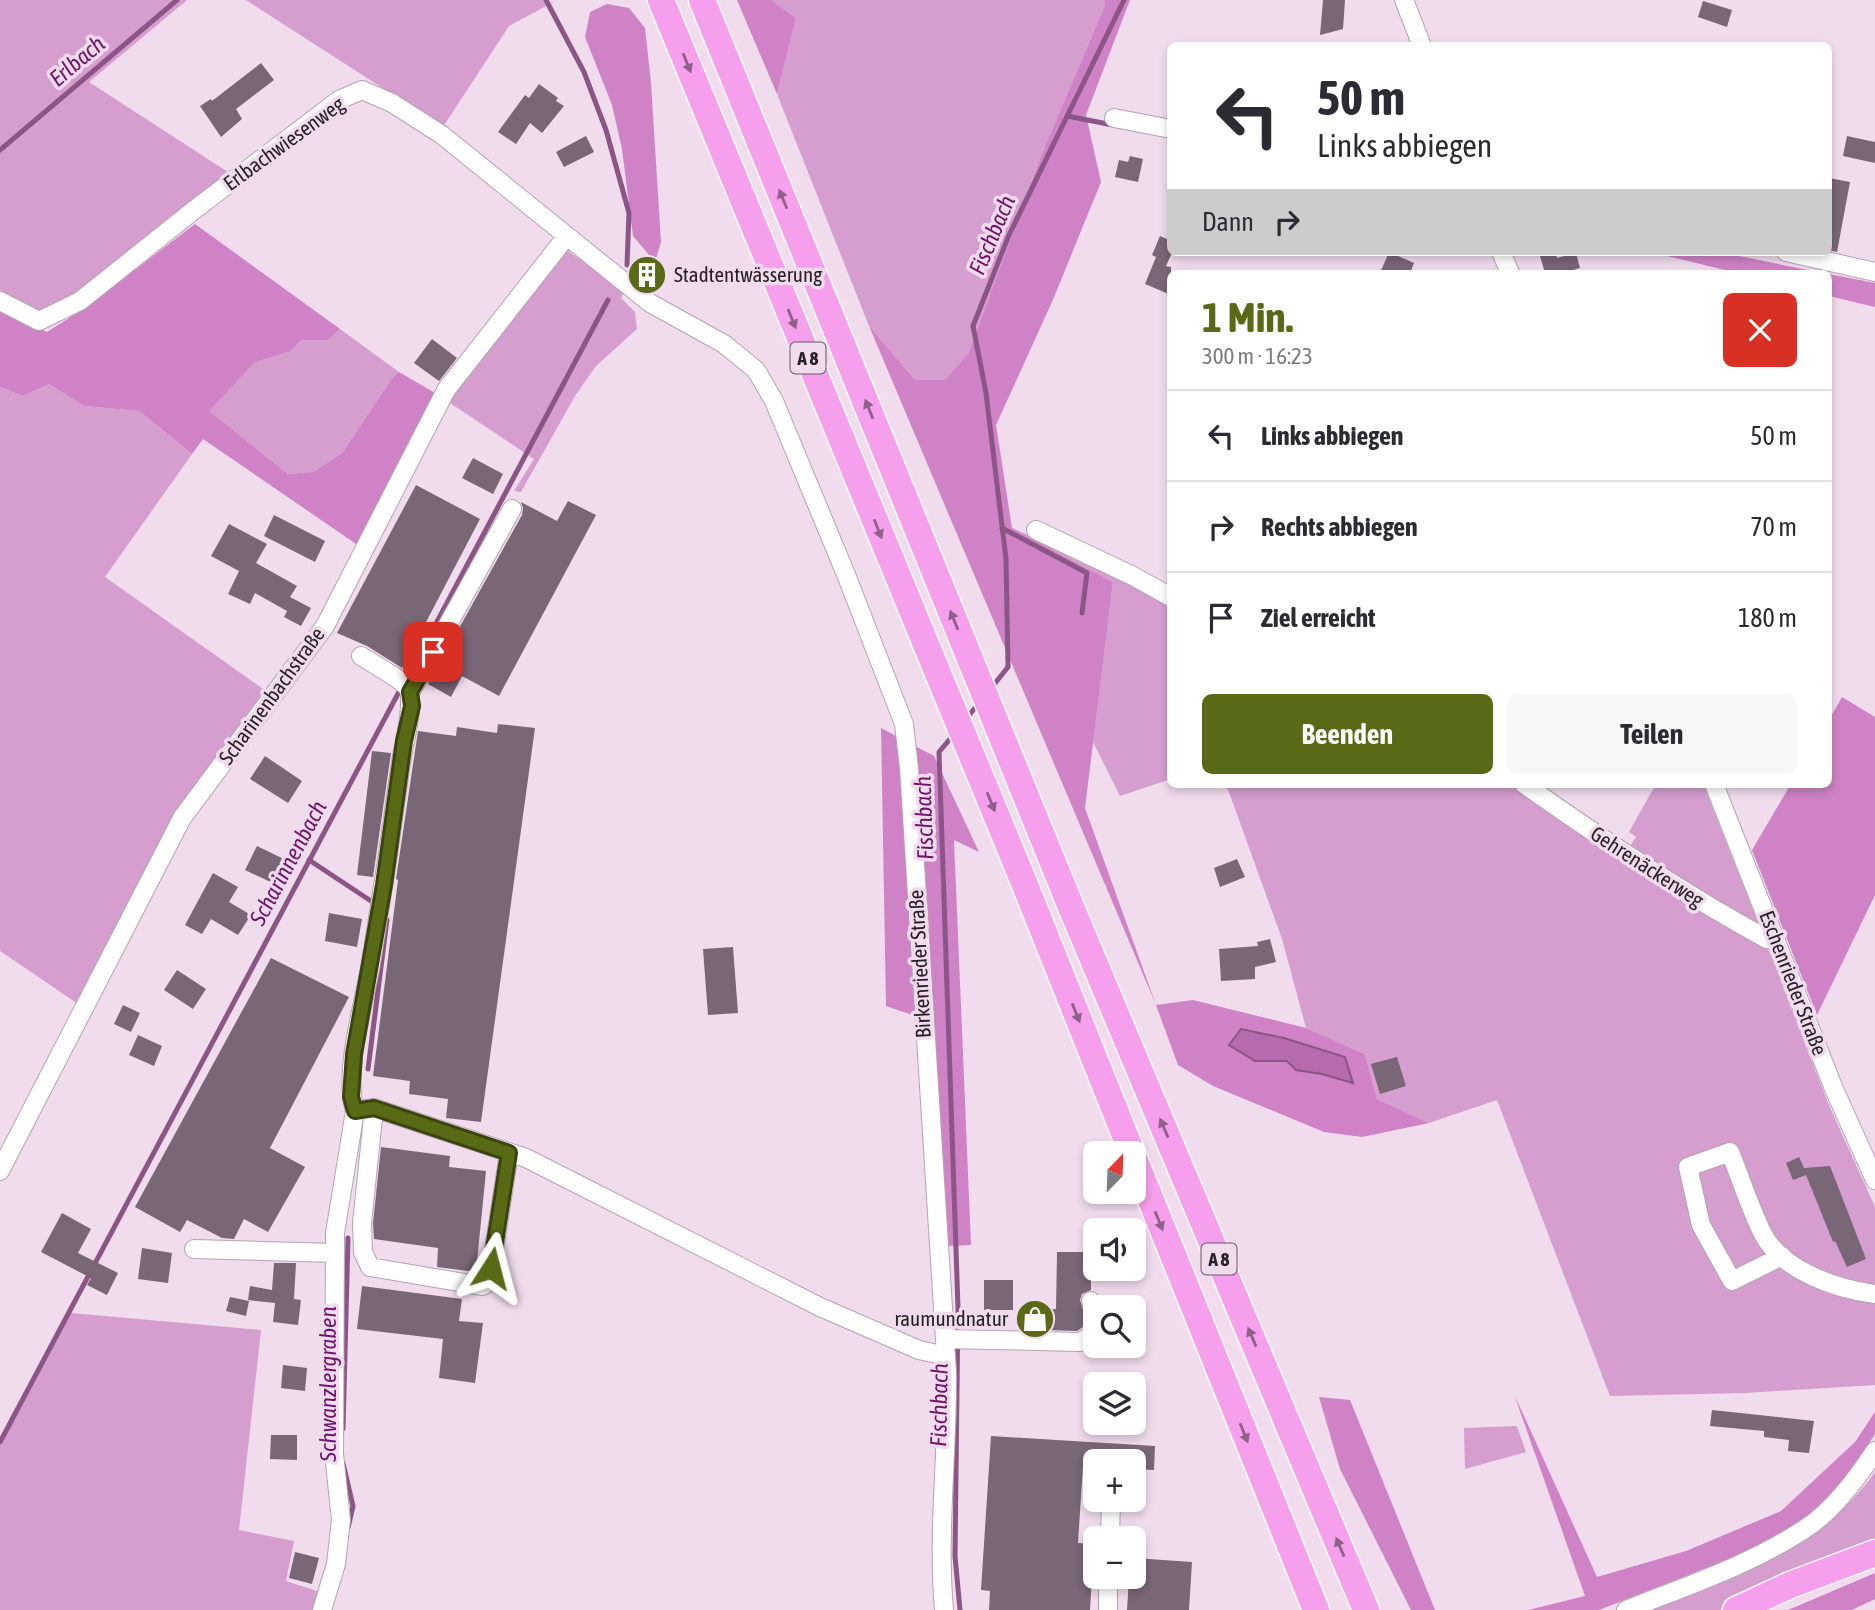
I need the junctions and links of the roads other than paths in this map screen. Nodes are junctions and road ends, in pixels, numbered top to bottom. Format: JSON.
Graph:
{"nodes":[{"id":1,"x":661,"y":0,"type":"edge"},
{"id":2,"x":702,"y":0,"type":"edge"},
{"id":3,"x":1404,"y":0,"type":"edge"},
{"id":4,"x":1420,"y":42,"type":"edge"},
{"id":5,"x":1114,"y":118,"type":"dead end"},
{"id":6,"x":1167,"y":128,"type":"edge"},
{"id":7,"x":566,"y":237,"type":"junction"},
{"id":8,"x":1804,"y":256,"type":"edge"},
{"id":9,"x":1875,"y":272,"type":"edge"},
{"id":10,"x":0,"y":301,"type":"edge"},
{"id":11,"x":512,"y":509,"type":"dead end"},
{"id":12,"x":1036,"y":530,"type":"dead end"},
{"id":13,"x":1167,"y":595,"type":"edge"},
{"id":14,"x":361,"y":656,"type":"dead end"},
{"id":15,"x":405,"y":686,"type":"junction"},
{"id":16,"x":1530,"y":788,"type":"edge"},
{"id":17,"x":1716,"y":788,"type":"edge"},
{"id":18,"x":1776,"y":938,"type":"junction"},
{"id":19,"x":374,"y":1108,"type":"junction"},
{"id":20,"x":355,"y":1111,"type":"junction"},
{"id":21,"x":1127,"y":1141,"type":"edge"},
{"id":22,"x":509,"y":1153,"type":"junction"},
{"id":23,"x":0,"y":1171,"type":"edge"},
{"id":24,"x":1875,"y":1180,"type":"edge"},
{"id":25,"x":1146,"y":1188,"type":"edge"},
{"id":26,"x":194,"y":1249,"type":"dead end"},
{"id":27,"x":335,"y":1254,"type":"junction"},
{"id":28,"x":1782,"y":1256,"type":"junction"},
{"id":29,"x":1875,"y":1294,"type":"edge"},
{"id":30,"x":1083,"y":1340,"type":"edge"},
{"id":31,"x":946,"y":1345,"type":"junction"},
{"id":32,"x":1875,"y":1451,"type":"edge"},
{"id":33,"x":1875,"y":1553,"type":"edge"},
{"id":34,"x":1108,"y":1589,"type":"edge"},
{"id":35,"x":322,"y":1610,"type":"edge"},
{"id":36,"x":944,"y":1610,"type":"edge"},
{"id":37,"x":1108,"y":1610,"type":"edge"},
{"id":38,"x":1316,"y":1610,"type":"edge"},
{"id":39,"x":1366,"y":1610,"type":"edge"},
{"id":40,"x":1626,"y":1610,"type":"edge"},
{"id":41,"x":1736,"y":1610,"type":"edge"}],
"edges":[{"from":1,"to":21,"type":"highway","number":"A 8","one_way":true},
{"from":39,"to":2,"type":"highway","number":"A 8","one_way":true},
{"from":3,"to":4,"type":"street"},
{"from":5,"to":6,"type":"street"},
{"from":7,"to":10,"type":"street","name":"Erlbachwiesenweg"},
{"from":7,"to":23,"type":"street","name":"Scharinenbachstraße"},
{"from":7,"to":31,"type":"street","name":"Birkenrieder Straße"},
{"from":8,"to":9,"type":"street"},
{"from":11,"to":15,"type":"street"},
{"from":12,"to":13,"type":"street"},
{"from":14,"to":15,"type":"street"},
{"from":15,"to":20,"type":"street"},
{"from":16,"to":18,"type":"street","name":"Gehrenäckerweg"},
{"from":17,"to":18,"type":"street","name":"Eschenrieder Straße"},
{"from":18,"to":24,"type":"street","name":"Eschenrieder Straße"},
{"from":19,"to":20,"type":"street"},
{"from":19,"to":22,"type":"street"},
{"from":19,"to":22,"type":"street"},
{"from":20,"to":27,"type":"street"},
{"from":22,"to":31,"type":"street"},
{"from":25,"to":38,"type":"highway","number":"A 8","one_way":true},
{"from":26,"to":27,"type":"street"},
{"from":27,"to":35,"type":"street"},
{"from":28,"to":28,"type":"street"},
{"from":28,"to":29,"type":"street"},
{"from":30,"to":31,"type":"street"},
{"from":31,"to":36,"type":"street","name":"Birkenrieder Straße"},
{"from":32,"to":40,"type":"street"},
{"from":33,"to":41,"type":"highway"},
{"from":34,"to":37,"type":"street"}]}
